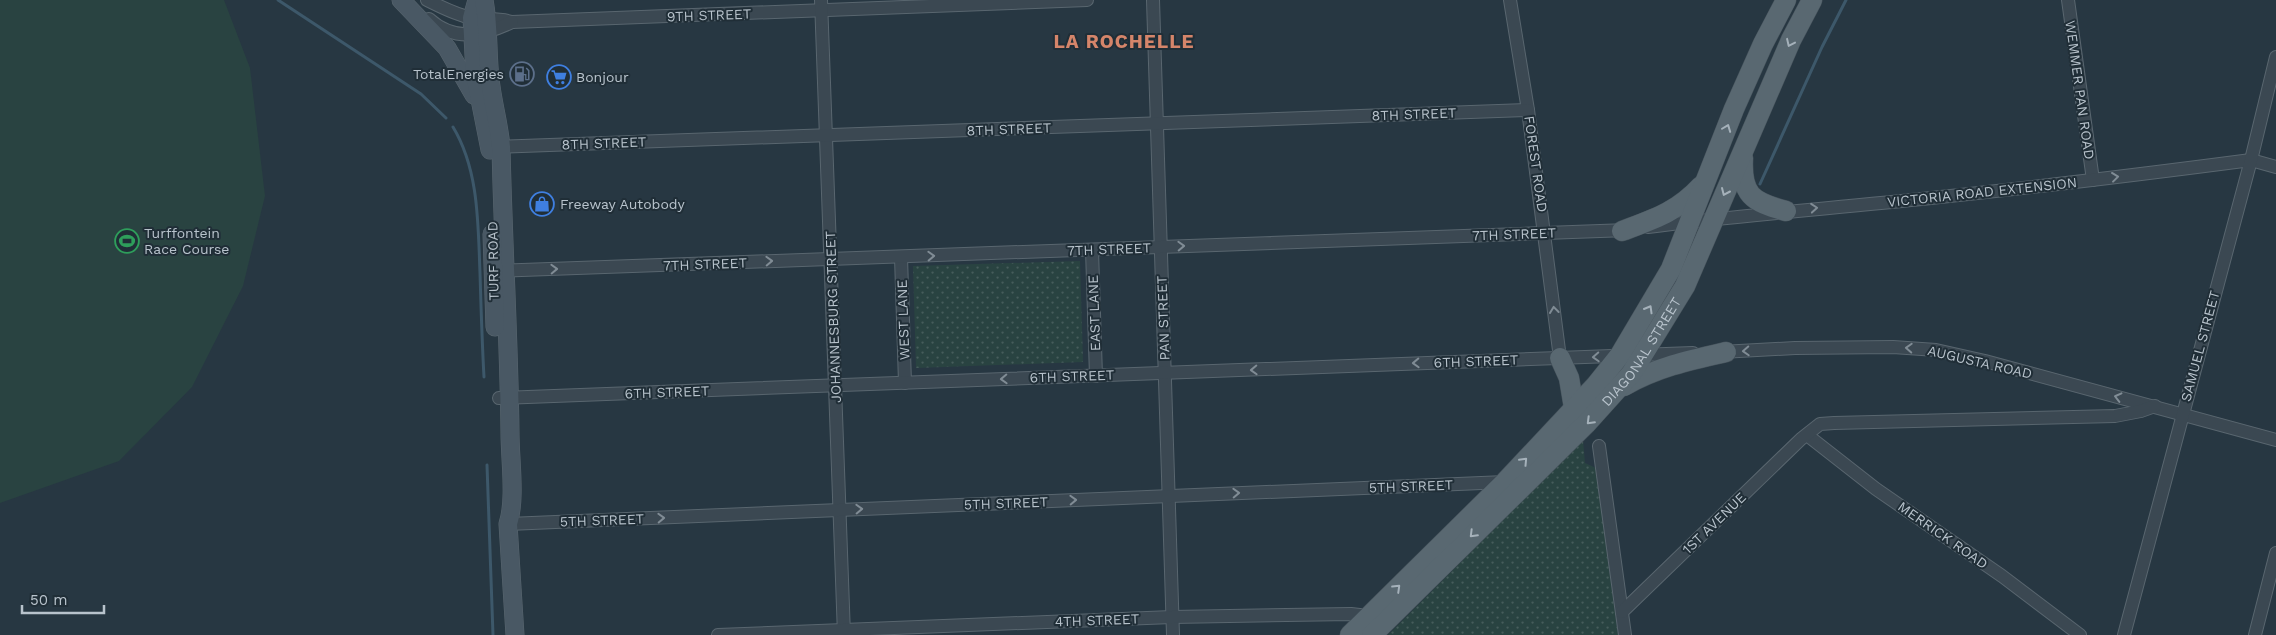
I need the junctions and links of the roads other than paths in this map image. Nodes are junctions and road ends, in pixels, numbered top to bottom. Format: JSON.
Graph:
{"nodes":[{"id":1,"x":402,"y":0,"type":"edge"},
{"id":2,"x":427,"y":0,"type":"edge"},
{"id":3,"x":477,"y":0,"type":"edge"},
{"id":4,"x":484,"y":0,"type":"edge"},
{"id":5,"x":1087,"y":0,"type":"edge"},
{"id":6,"x":1153,"y":0,"type":"edge"},
{"id":7,"x":1510,"y":0,"type":"edge"},
{"id":8,"x":1786,"y":0,"type":"edge"},
{"id":9,"x":1812,"y":0,"type":"edge"},
{"id":10,"x":2068,"y":0,"type":"edge"},
{"id":11,"x":822,"y":5,"type":"edge"},
{"id":12,"x":480,"y":26,"type":"junction"},
{"id":13,"x":2276,"y":57,"type":"edge"},
{"id":14,"x":479,"y":101,"type":"junction"},
{"id":15,"x":1528,"y":110,"type":"junction"},
{"id":16,"x":1157,"y":123,"type":"junction"},
{"id":17,"x":826,"y":135,"type":"junction"},
{"id":18,"x":496,"y":147,"type":"junction"},
{"id":19,"x":1743,"y":151,"type":"junction"},
{"id":20,"x":2251,"y":160,"type":"junction"},
{"id":21,"x":2276,"y":167,"type":"edge"},
{"id":22,"x":1708,"y":178,"type":"junction"},
{"id":23,"x":2093,"y":180,"type":"junction"},
{"id":24,"x":1786,"y":211,"type":"junction"},
{"id":25,"x":1713,"y":220,"type":"junction"},
{"id":26,"x":1690,"y":222,"type":"junction"},
{"id":27,"x":1622,"y":231,"type":"junction"},
{"id":28,"x":1545,"y":233,"type":"junction"},
{"id":29,"x":1160,"y":247,"type":"junction"},
{"id":30,"x":1092,"y":250,"type":"junction"},
{"id":31,"x":901,"y":257,"type":"junction"},
{"id":32,"x":830,"y":259,"type":"junction"},
{"id":33,"x":499,"y":271,"type":"junction"},
{"id":34,"x":1726,"y":352,"type":"junction"},
{"id":35,"x":1645,"y":354,"type":"junction"},
{"id":36,"x":1620,"y":355,"type":"junction"},
{"id":37,"x":1560,"y":358,"type":"junction"},
{"id":38,"x":1164,"y":373,"type":"junction"},
{"id":39,"x":1096,"y":376,"type":"junction"},
{"id":40,"x":904,"y":383,"type":"junction"},
{"id":41,"x":835,"y":385,"type":"junction"},
{"id":42,"x":1619,"y":390,"type":"junction"},
{"id":43,"x":504,"y":398,"type":"junction"},
{"id":44,"x":2155,"y":406,"type":"junction"},
{"id":45,"x":1574,"y":408,"type":"junction"},
{"id":46,"x":2182,"y":415,"type":"junction"},
{"id":47,"x":1807,"y":434,"type":"junction"},
{"id":48,"x":2276,"y":440,"type":"edge"},
{"id":49,"x":1600,"y":446,"type":"dead end"},
{"id":50,"x":1505,"y":482,"type":"junction"},
{"id":51,"x":1168,"y":496,"type":"junction"},
{"id":52,"x":839,"y":510,"type":"junction"},
{"id":53,"x":508,"y":524,"type":"junction"},
{"id":54,"x":2276,"y":553,"type":"edge"},
{"id":55,"x":1622,"y":612,"type":"junction"},
{"id":56,"x":1172,"y":617,"type":"junction"},
{"id":57,"x":1374,"y":625,"type":"edge"},
{"id":58,"x":844,"y":633,"type":"edge"},
{"id":59,"x":515,"y":635,"type":"edge"},
{"id":60,"x":718,"y":635,"type":"edge"},
{"id":61,"x":1173,"y":635,"type":"edge"},
{"id":62,"x":1350,"y":635,"type":"edge"},
{"id":63,"x":1625,"y":635,"type":"edge"},
{"id":64,"x":2080,"y":635,"type":"edge"},
{"id":65,"x":2124,"y":635,"type":"edge"},
{"id":66,"x":2255,"y":635,"type":"edge"}],
"edges":[{"from":1,"to":12,"type":"street"},
{"from":1,"to":14,"type":"main road"},
{"from":2,"to":12,"type":"street"},
{"from":3,"to":12,"type":"main road","name":"TURF ROAD"},
{"from":4,"to":12,"type":"main road","name":"TURF ROAD"},
{"from":5,"to":11,"type":"street","name":"9TH STREET"},
{"from":6,"to":16,"type":"street","name":"PAN STREET"},
{"from":7,"to":15,"type":"street","name":"FOREST ROAD"},
{"from":22,"to":8,"type":"main road","name":"DIAGONAL STREET","one_way":true},
{"from":9,"to":19,"type":"main road","name":"DIAGONAL STREET","one_way":true},
{"from":10,"to":23,"type":"street","name":"WEMMER PAN ROAD"},
{"from":11,"to":12,"type":"street","name":"9TH STREET"},
{"from":11,"to":17,"type":"street","name":"JOHANNESBURG STREET"},
{"from":12,"to":14,"type":"main road","name":"TURF ROAD"},
{"from":12,"to":18,"type":"main road","name":"TURF ROAD"},
{"from":13,"to":20,"type":"street","name":"SAMUEL STREET"},
{"from":14,"to":18,"type":"main road","name":"TURF ROAD"},
{"from":15,"to":16,"type":"street","name":"8TH STREET"},
{"from":15,"to":28,"type":"street","name":"FOREST ROAD"},
{"from":16,"to":17,"type":"street","name":"8TH STREET"},
{"from":16,"to":29,"type":"street","name":"PAN STREET"},
{"from":17,"to":18,"type":"street","name":"8TH STREET"},
{"from":17,"to":32,"type":"street","name":"JOHANNESBURG STREET"},
{"from":18,"to":33,"type":"main road","name":"TURF ROAD"},
{"from":19,"to":24,"type":"main road"},
{"from":19,"to":25,"type":"main road","name":"DIAGONAL STREET","one_way":true},
{"from":20,"to":21,"type":"street"},
{"from":23,"to":20,"type":"street","name":"VICTORIA ROAD EXTENSION","one_way":true},
{"from":20,"to":46,"type":"street","name":"SAMUEL STREET"},
{"from":22,"to":26,"type":"main road","name":"DIAGONAL STREET"},
{"from":22,"to":27,"type":"main road"},
{"from":24,"to":23,"type":"street","name":"VICTORIA ROAD EXTENSION","one_way":true},
{"from":24,"to":25,"type":"street","name":"VICTORIA ROAD EXTENSION"},
{"from":25,"to":26,"type":"street","name":"7TH STREET"},
{"from":25,"to":35,"type":"main road","name":"DIAGONAL STREET"},
{"from":26,"to":27,"type":"street","name":"7TH STREET"},
{"from":36,"to":26,"type":"main road","name":"DIAGONAL STREET","one_way":true},
{"from":27,"to":28,"type":"street","name":"7TH STREET"},
{"from":29,"to":28,"type":"street","name":"7TH STREET","one_way":true},
{"from":37,"to":28,"type":"street","name":"FOREST ROAD","one_way":true},
{"from":29,"to":30,"type":"street","name":"7TH STREET"},
{"from":29,"to":38,"type":"street","name":"PAN STREET"},
{"from":31,"to":30,"type":"street","name":"7TH STREET","one_way":true},
{"from":30,"to":39,"type":"street","name":"EAST LANE"},
{"from":31,"to":32,"type":"street","name":"7TH STREET"},
{"from":31,"to":40,"type":"street","name":"WEST LANE"},
{"from":33,"to":32,"type":"street","name":"7TH STREET","one_way":true},
{"from":32,"to":41,"type":"street","name":"JOHANNESBURG STREET"},
{"from":33,"to":43,"type":"main road","name":"TURF ROAD"},
{"from":34,"to":35,"type":"street","name":"AUGUSTA ROAD"},
{"from":34,"to":42,"type":"main road"},
{"from":44,"to":34,"type":"street","name":"AUGUSTA ROAD","one_way":true},
{"from":35,"to":36,"type":"street","name":"6TH STREET"},
{"from":35,"to":42,"type":"main road","name":"DIAGONAL STREET"},
{"from":36,"to":37,"type":"street","name":"6TH STREET","one_way":true},
{"from":36,"to":45,"type":"main road","name":"DIAGONAL STREET"},
{"from":37,"to":38,"type":"street","name":"6TH STREET","one_way":true},
{"from":37,"to":45,"type":"main road"},
{"from":38,"to":39,"type":"street","name":"6TH STREET"},
{"from":38,"to":51,"type":"street","name":"PAN STREET"},
{"from":39,"to":40,"type":"street","name":"6TH STREET","one_way":true},
{"from":40,"to":41,"type":"street","name":"6TH STREET"},
{"from":41,"to":43,"type":"street","name":"6TH STREET"},
{"from":41,"to":52,"type":"street","name":"JOHANNESBURG STREET"},
{"from":42,"to":57,"type":"main road","name":"DIAGONAL STREET","one_way":true},
{"from":43,"to":53,"type":"main road","name":"TURF ROAD"},
{"from":44,"to":46,"type":"street","name":"AUGUSTA ROAD"},
{"from":44,"to":47,"type":"street","name":"1ST AVENUE"},
{"from":50,"to":45,"type":"main road","name":"DIAGONAL STREET","one_way":true},
{"from":46,"to":48,"type":"street","name":"AUGUSTA ROAD"},
{"from":46,"to":65,"type":"street","name":"SAMUEL STREET"},
{"from":47,"to":55,"type":"street","name":"1ST AVENUE"},
{"from":47,"to":64,"type":"street","name":"MERRICK ROAD"},
{"from":49,"to":55,"type":"street"},
{"from":51,"to":50,"type":"street","name":"5TH STREET","one_way":true},
{"from":57,"to":50,"type":"main road","name":"DIAGONAL STREET","one_way":true},
{"from":52,"to":51,"type":"street","name":"5TH STREET","one_way":true},
{"from":51,"to":56,"type":"street","name":"PAN STREET"},
{"from":53,"to":52,"type":"street","name":"5TH STREET","one_way":true},
{"from":52,"to":58,"type":"street","name":"JOHANNESBURG STREET"},
{"from":53,"to":59,"type":"main road","name":"TURF ROAD"},
{"from":54,"to":66,"type":"street"},
{"from":55,"to":63,"type":"street"},
{"from":56,"to":57,"type":"street","name":"4TH STREET"},
{"from":56,"to":58,"type":"street","name":"4TH STREET"},
{"from":56,"to":61,"type":"street","name":"PAN STREET"},
{"from":57,"to":62,"type":"main road","name":"DIAGONAL STREET"},
{"from":58,"to":60,"type":"street","name":"4TH STREET"}]}
